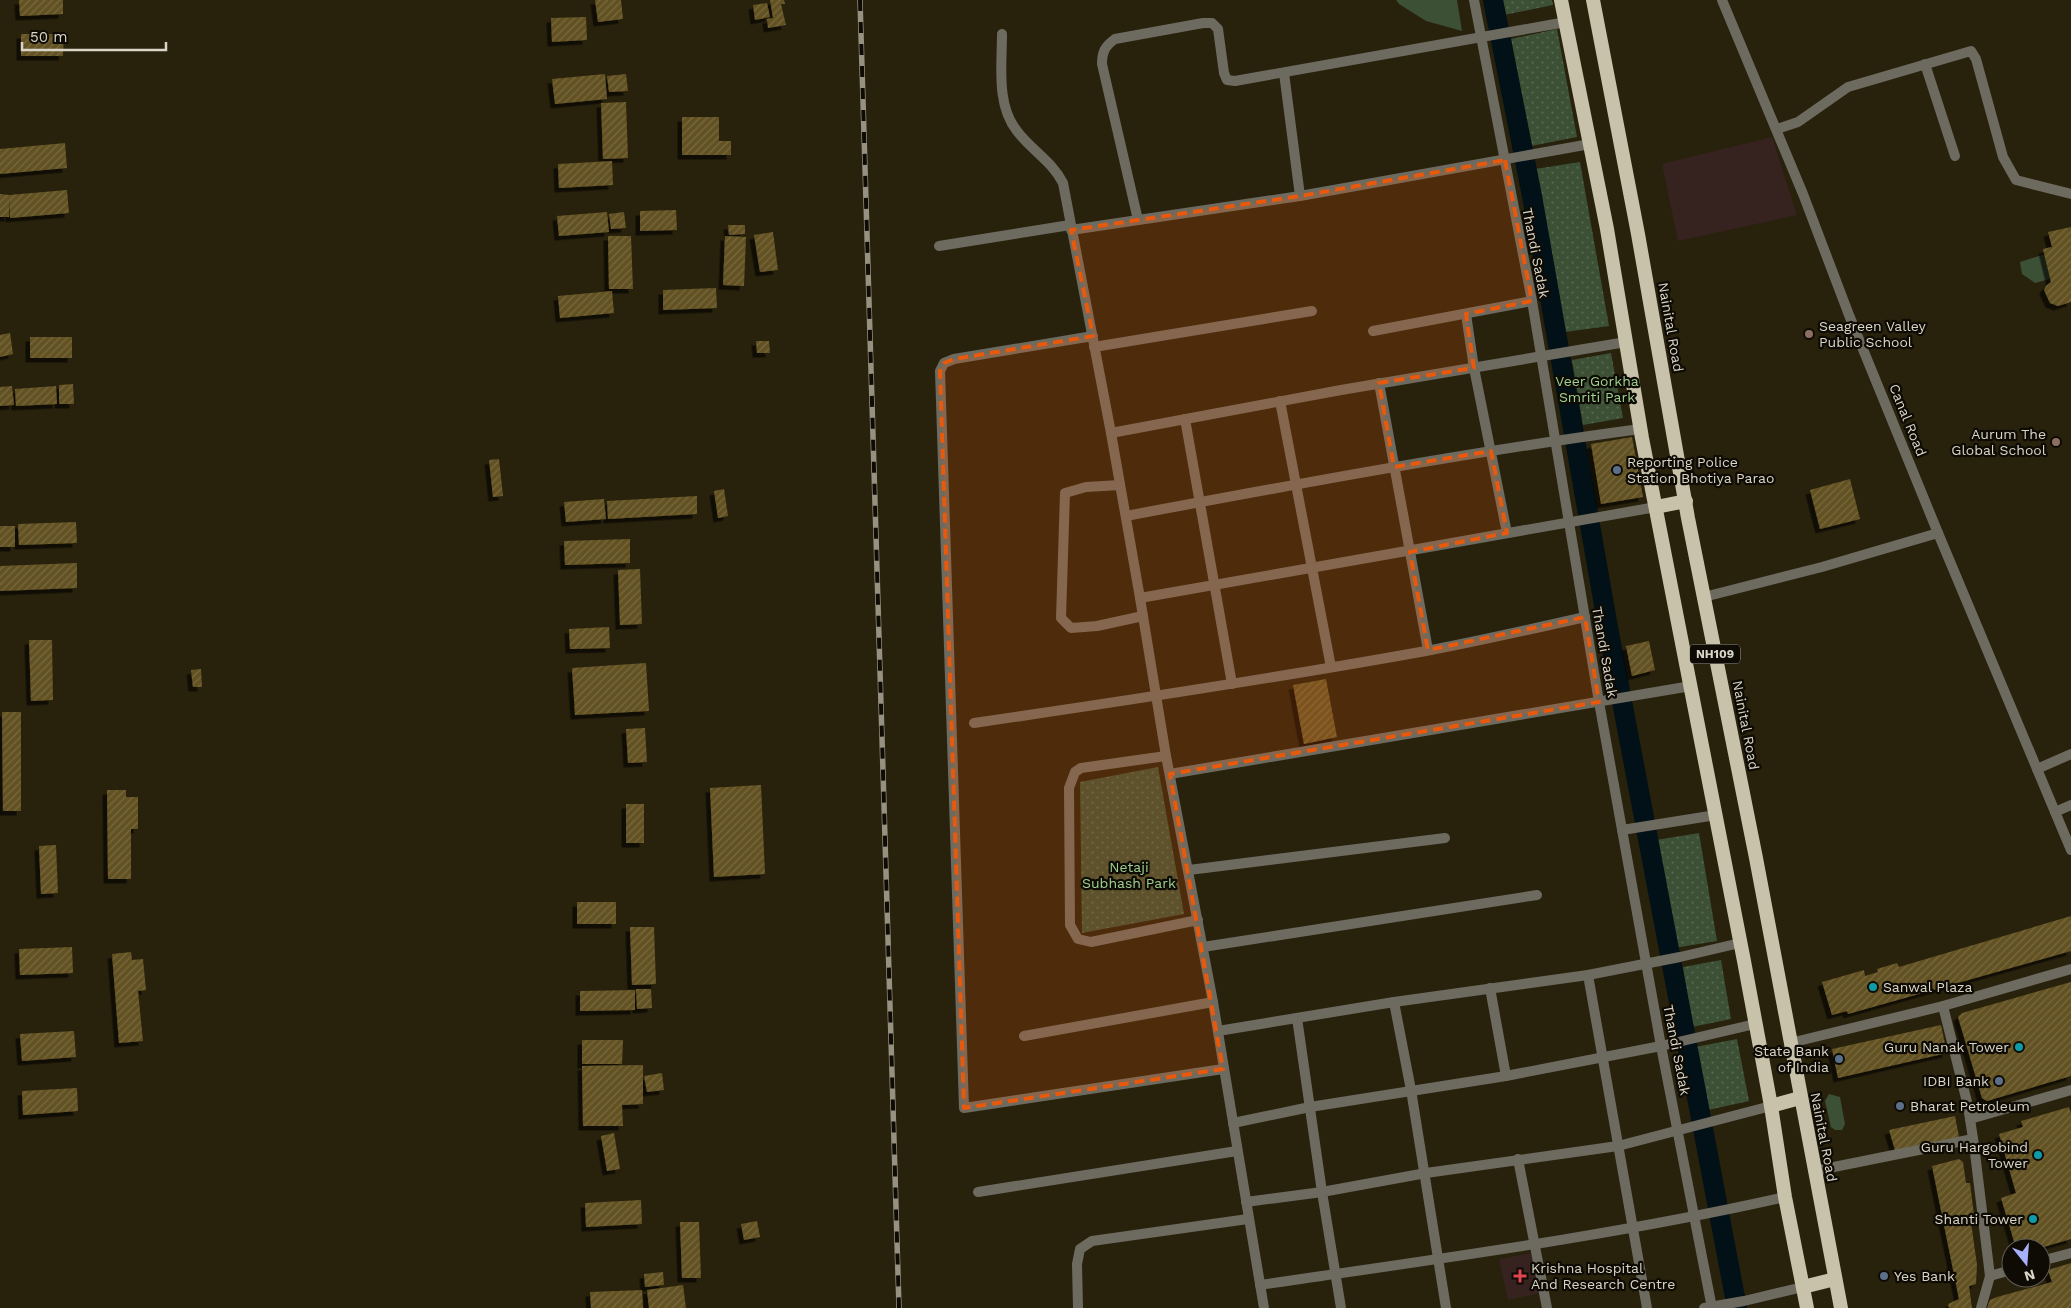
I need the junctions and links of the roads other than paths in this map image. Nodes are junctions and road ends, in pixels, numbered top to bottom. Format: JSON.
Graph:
{"nodes":[{"id":1,"x":1474,"y":0,"type":"edge"},
{"id":2,"x":1561,"y":0,"type":"edge"},
{"id":3,"x":1592,"y":0,"type":"edge"},
{"id":4,"x":1722,"y":0,"type":"edge"},
{"id":5,"x":1566,"y":22,"type":"junction"},
{"id":6,"x":1002,"y":34,"type":"dead end"},
{"id":7,"x":1486,"y":38,"type":"junction"},
{"id":8,"x":1925,"y":64,"type":"junction"},
{"id":9,"x":1284,"y":73,"type":"junction"},
{"id":10,"x":1777,"y":129,"type":"junction"},
{"id":11,"x":1590,"y":144,"type":"junction"},
{"id":12,"x":1955,"y":156,"type":"dead end"},
{"id":13,"x":1510,"y":160,"type":"junction"},
{"id":14,"x":2071,"y":194,"type":"edge"},
{"id":15,"x":1300,"y":196,"type":"junction"},
{"id":16,"x":1138,"y":220,"type":"junction"},
{"id":17,"x":1070,"y":227,"type":"junction"},
{"id":18,"x":939,"y":246,"type":"dead end"},
{"id":19,"x":1532,"y":301,"type":"junction"},
{"id":20,"x":1312,"y":311,"type":"dead end"},
{"id":21,"x":1466,"y":314,"type":"junction"},
{"id":22,"x":1373,"y":331,"type":"dead end"},
{"id":23,"x":1093,"y":336,"type":"junction"},
{"id":24,"x":1626,"y":342,"type":"junction"},
{"id":25,"x":1094,"y":347,"type":"junction"},
{"id":26,"x":1547,"y":355,"type":"junction"},
{"id":27,"x":1474,"y":368,"type":"junction"},
{"id":28,"x":1379,"y":383,"type":"junction"},
{"id":29,"x":1280,"y":401,"type":"junction"},
{"id":30,"x":1185,"y":419,"type":"junction"},
{"id":31,"x":1640,"y":429,"type":"junction"},
{"id":32,"x":1111,"y":433,"type":"junction"},
{"id":33,"x":1560,"y":440,"type":"junction"},
{"id":34,"x":1491,"y":451,"type":"junction"},
{"id":35,"x":1394,"y":467,"type":"junction"},
{"id":36,"x":1296,"y":484,"type":"junction"},
{"id":37,"x":1120,"y":485,"type":"junction"},
{"id":38,"x":1686,"y":501,"type":"junction"},
{"id":39,"x":1200,"y":502,"type":"junction"},
{"id":40,"x":1656,"y":507,"type":"junction"},
{"id":41,"x":1126,"y":516,"type":"junction"},
{"id":42,"x":1568,"y":521,"type":"junction"},
{"id":43,"x":1507,"y":533,"type":"junction"},
{"id":44,"x":1938,"y":533,"type":"junction"},
{"id":45,"x":1410,"y":552,"type":"junction"},
{"id":46,"x":1313,"y":569,"type":"junction"},
{"id":47,"x":1214,"y":585,"type":"junction"},
{"id":48,"x":1704,"y":597,"type":"junction"},
{"id":49,"x":1140,"y":598,"type":"junction"},
{"id":50,"x":1143,"y":616,"type":"junction"},
{"id":51,"x":1585,"y":618,"type":"junction"},
{"id":52,"x":1428,"y":650,"type":"junction"},
{"id":53,"x":1330,"y":667,"type":"junction"},
{"id":54,"x":1232,"y":684,"type":"junction"},
{"id":55,"x":1690,"y":686,"type":"junction"},
{"id":56,"x":1156,"y":696,"type":"junction"},
{"id":57,"x":1599,"y":702,"type":"junction"},
{"id":58,"x":974,"y":723,"type":"dead end"},
{"id":59,"x":2071,"y":754,"type":"edge"},
{"id":60,"x":1166,"y":756,"type":"junction"},
{"id":61,"x":2037,"y":769,"type":"junction"},
{"id":62,"x":1170,"y":774,"type":"junction"},
{"id":63,"x":2071,"y":805,"type":"edge"},
{"id":64,"x":2055,"y":812,"type":"junction"},
{"id":65,"x":1716,"y":815,"type":"junction"},
{"id":66,"x":1622,"y":830,"type":"junction"},
{"id":67,"x":1445,"y":838,"type":"dead end"},
{"id":68,"x":2071,"y":850,"type":"edge"},
{"id":69,"x":1189,"y":870,"type":"junction"},
{"id":70,"x":1537,"y":894,"type":"dead end"},
{"id":71,"x":1198,"y":920,"type":"junction"},
{"id":72,"x":1740,"y":943,"type":"junction"},
{"id":73,"x":1203,"y":946,"type":"junction"},
{"id":74,"x":1646,"y":962,"type":"junction"},
{"id":75,"x":2071,"y":969,"type":"edge"},
{"id":76,"x":1588,"y":975,"type":"junction"},
{"id":77,"x":1490,"y":988,"type":"junction"},
{"id":78,"x":1213,"y":1002,"type":"junction"},
{"id":79,"x":1394,"y":1002,"type":"junction"},
{"id":80,"x":1943,"y":1006,"type":"junction"},
{"id":81,"x":1298,"y":1018,"type":"junction"},
{"id":82,"x":1755,"y":1024,"type":"junction"},
{"id":83,"x":1218,"y":1031,"type":"junction"},
{"id":84,"x":1024,"y":1036,"type":"dead end"},
{"id":85,"x":1790,"y":1043,"type":"junction"},
{"id":86,"x":1661,"y":1046,"type":"junction"},
{"id":87,"x":1602,"y":1057,"type":"junction"},
{"id":88,"x":1223,"y":1069,"type":"junction"},
{"id":89,"x":1506,"y":1076,"type":"junction"},
{"id":90,"x":1411,"y":1090,"type":"junction"},
{"id":91,"x":2071,"y":1090,"type":"edge"},
{"id":92,"x":1800,"y":1098,"type":"junction"},
{"id":93,"x":1310,"y":1106,"type":"junction"},
{"id":94,"x":1771,"y":1106,"type":"junction"},
{"id":95,"x":1970,"y":1119,"type":"junction"},
{"id":96,"x":1233,"y":1123,"type":"junction"},
{"id":97,"x":1679,"y":1130,"type":"junction"},
{"id":98,"x":1974,"y":1142,"type":"junction"},
{"id":99,"x":1618,"y":1146,"type":"junction"},
{"id":100,"x":1237,"y":1152,"type":"junction"},
{"id":101,"x":1518,"y":1159,"type":"junction"},
{"id":102,"x":1814,"y":1171,"type":"junction"},
{"id":103,"x":1426,"y":1172,"type":"junction"},
{"id":104,"x":978,"y":1192,"type":"dead end"},
{"id":105,"x":1322,"y":1192,"type":"junction"},
{"id":106,"x":1785,"y":1197,"type":"junction"},
{"id":107,"x":1246,"y":1202,"type":"junction"},
{"id":108,"x":1695,"y":1217,"type":"junction"},
{"id":109,"x":1248,"y":1219,"type":"junction"},
{"id":110,"x":1632,"y":1229,"type":"junction"},
{"id":111,"x":1535,"y":1244,"type":"junction"},
{"id":112,"x":2071,"y":1253,"type":"edge"},
{"id":113,"x":2051,"y":1258,"type":"edge"},
{"id":114,"x":1438,"y":1259,"type":"junction"},
{"id":115,"x":2001,"y":1273,"type":"edge"},
{"id":116,"x":1335,"y":1274,"type":"junction"},
{"id":117,"x":1990,"y":1276,"type":"junction"},
{"id":118,"x":1835,"y":1280,"type":"junction"},
{"id":119,"x":1260,"y":1285,"type":"junction"},
{"id":120,"x":1804,"y":1287,"type":"junction"},
{"id":121,"x":1078,"y":1308,"type":"edge"},
{"id":122,"x":1264,"y":1308,"type":"edge"},
{"id":123,"x":1341,"y":1308,"type":"edge"},
{"id":124,"x":1446,"y":1308,"type":"edge"},
{"id":125,"x":1546,"y":1308,"type":"edge"},
{"id":126,"x":1647,"y":1308,"type":"edge"},
{"id":127,"x":1710,"y":1308,"type":"edge"},
{"id":128,"x":1807,"y":1308,"type":"edge"},
{"id":129,"x":1841,"y":1308,"type":"edge"},
{"id":130,"x":1981,"y":1308,"type":"edge"}],
"edges":[{"from":1,"to":7,"type":"street","name":"Thandi Sadak"},
{"from":2,"to":5,"type":"highway","number":"NH109"},
{"from":3,"to":38,"type":"highway","name":"Nainital Road","number":"NH109"},
{"from":4,"to":10,"type":"street","name":"Canal Road"},
{"from":5,"to":7,"type":"street"},
{"from":5,"to":11,"type":"highway","number":"NH109"},
{"from":6,"to":17,"type":"street"},
{"from":7,"to":9,"type":"street"},
{"from":7,"to":13,"type":"street","name":"Thandi Sadak"},
{"from":8,"to":10,"type":"street"},
{"from":8,"to":12,"type":"street"},
{"from":8,"to":14,"type":"street"},
{"from":9,"to":15,"type":"street"},
{"from":9,"to":16,"type":"street"},
{"from":10,"to":44,"type":"street","name":"Canal Road"},
{"from":11,"to":13,"type":"street"},
{"from":11,"to":24,"type":"highway","number":"NH109"},
{"from":13,"to":15,"type":"street"},
{"from":13,"to":19,"type":"street","name":"Thandi Sadak"},
{"from":15,"to":16,"type":"street"},
{"from":16,"to":17,"type":"street"},
{"from":17,"to":18,"type":"street"},
{"from":17,"to":23,"type":"street"},
{"from":19,"to":21,"type":"street"},
{"from":19,"to":26,"type":"street","name":"Thandi Sadak"},
{"from":20,"to":25,"type":"street"},
{"from":21,"to":22,"type":"street"},
{"from":21,"to":27,"type":"street"},
{"from":23,"to":25,"type":"street"},
{"from":23,"to":88,"type":"street"},
{"from":24,"to":26,"type":"street"},
{"from":24,"to":31,"type":"highway","number":"NH109"},
{"from":25,"to":32,"type":"street"},
{"from":26,"to":27,"type":"street"},
{"from":26,"to":33,"type":"street","name":"Thandi Sadak"},
{"from":27,"to":28,"type":"street"},
{"from":27,"to":34,"type":"street"},
{"from":28,"to":29,"type":"street"},
{"from":28,"to":35,"type":"street"},
{"from":29,"to":30,"type":"street"},
{"from":29,"to":36,"type":"street"},
{"from":30,"to":32,"type":"street"},
{"from":30,"to":39,"type":"street"},
{"from":31,"to":33,"type":"street"},
{"from":31,"to":40,"type":"highway","number":"NH109"},
{"from":32,"to":37,"type":"street"},
{"from":33,"to":34,"type":"street"},
{"from":33,"to":42,"type":"street","name":"Thandi Sadak"},
{"from":34,"to":35,"type":"street"},
{"from":34,"to":43,"type":"street"},
{"from":35,"to":36,"type":"street"},
{"from":35,"to":45,"type":"street"},
{"from":36,"to":39,"type":"street"},
{"from":36,"to":46,"type":"street"},
{"from":37,"to":41,"type":"street"},
{"from":37,"to":50,"type":"street"},
{"from":38,"to":40,"type":"highway"},
{"from":38,"to":48,"type":"highway","name":"Nainital Road","number":"NH109"},
{"from":39,"to":41,"type":"street"},
{"from":39,"to":47,"type":"street"},
{"from":40,"to":42,"type":"street"},
{"from":40,"to":55,"type":"highway","number":"NH109"},
{"from":41,"to":49,"type":"street"},
{"from":42,"to":43,"type":"street"},
{"from":42,"to":51,"type":"street","name":"Thandi Sadak"},
{"from":43,"to":45,"type":"street"},
{"from":44,"to":48,"type":"street"},
{"from":44,"to":61,"type":"street","name":"Canal Road"},
{"from":45,"to":46,"type":"street"},
{"from":45,"to":52,"type":"street"},
{"from":46,"to":47,"type":"street"},
{"from":46,"to":53,"type":"street"},
{"from":47,"to":49,"type":"street"},
{"from":47,"to":54,"type":"street"},
{"from":48,"to":85,"type":"highway","name":"Nainital Road","number":"NH109"},
{"from":49,"to":50,"type":"street"},
{"from":50,"to":56,"type":"street"},
{"from":51,"to":52,"type":"street"},
{"from":51,"to":57,"type":"street","name":"Thandi Sadak"},
{"from":52,"to":53,"type":"street"},
{"from":53,"to":54,"type":"street"},
{"from":54,"to":56,"type":"street"},
{"from":55,"to":57,"type":"street"},
{"from":55,"to":65,"type":"highway","number":"NH109"},
{"from":56,"to":58,"type":"street"},
{"from":56,"to":60,"type":"street"},
{"from":57,"to":62,"type":"street"},
{"from":57,"to":66,"type":"street","name":"Thandi Sadak"},
{"from":59,"to":61,"type":"street"},
{"from":60,"to":62,"type":"street"},
{"from":60,"to":71,"type":"street"},
{"from":61,"to":64,"type":"street","name":"Canal Road"},
{"from":62,"to":69,"type":"street"},
{"from":63,"to":64,"type":"street"},
{"from":64,"to":68,"type":"street","name":"Canal Road"},
{"from":65,"to":66,"type":"street"},
{"from":65,"to":72,"type":"highway","number":"NH109"},
{"from":66,"to":74,"type":"street","name":"Thandi Sadak"},
{"from":67,"to":69,"type":"street"},
{"from":69,"to":71,"type":"street"},
{"from":70,"to":73,"type":"street"},
{"from":71,"to":73,"type":"street"},
{"from":72,"to":74,"type":"street"},
{"from":72,"to":82,"type":"highway","number":"NH109"},
{"from":73,"to":78,"type":"street"},
{"from":74,"to":76,"type":"street"},
{"from":74,"to":86,"type":"street","name":"Thandi Sadak"},
{"from":75,"to":80,"type":"street"},
{"from":76,"to":77,"type":"street"},
{"from":76,"to":87,"type":"street"},
{"from":77,"to":79,"type":"street"},
{"from":77,"to":89,"type":"street"},
{"from":78,"to":83,"type":"street"},
{"from":78,"to":84,"type":"street"},
{"from":79,"to":81,"type":"street"},
{"from":79,"to":90,"type":"street"},
{"from":80,"to":85,"type":"street"},
{"from":80,"to":95,"type":"street"},
{"from":81,"to":83,"type":"street"},
{"from":81,"to":93,"type":"street"},
{"from":82,"to":86,"type":"street"},
{"from":82,"to":94,"type":"highway","number":"NH109"},
{"from":83,"to":88,"type":"street"},
{"from":85,"to":92,"type":"highway","name":"Nainital Road","number":"NH109"},
{"from":86,"to":87,"type":"street"},
{"from":86,"to":97,"type":"street","name":"Thandi Sadak"},
{"from":87,"to":89,"type":"street"},
{"from":87,"to":99,"type":"street"},
{"from":88,"to":96,"type":"street"},
{"from":89,"to":90,"type":"street"},
{"from":90,"to":93,"type":"street"},
{"from":90,"to":103,"type":"street"},
{"from":91,"to":95,"type":"street"},
{"from":92,"to":94,"type":"highway"},
{"from":92,"to":102,"type":"highway","name":"Nainital Road","number":"NH109"},
{"from":93,"to":96,"type":"street"},
{"from":93,"to":105,"type":"street"},
{"from":94,"to":97,"type":"street"},
{"from":94,"to":106,"type":"highway","number":"NH109"},
{"from":95,"to":98,"type":"street"},
{"from":96,"to":100,"type":"street"},
{"from":97,"to":99,"type":"street"},
{"from":97,"to":108,"type":"street","name":"Thandi Sadak"},
{"from":98,"to":102,"type":"street"},
{"from":98,"to":117,"type":"street"},
{"from":99,"to":101,"type":"street"},
{"from":99,"to":110,"type":"street"},
{"from":100,"to":104,"type":"street"},
{"from":100,"to":107,"type":"street"},
{"from":101,"to":103,"type":"street"},
{"from":101,"to":111,"type":"street"},
{"from":102,"to":118,"type":"highway","name":"Nainital Road","number":"NH109"},
{"from":103,"to":105,"type":"street"},
{"from":103,"to":114,"type":"street"},
{"from":105,"to":107,"type":"street"},
{"from":105,"to":116,"type":"street"},
{"from":106,"to":108,"type":"street"},
{"from":106,"to":120,"type":"highway","number":"NH109"},
{"from":107,"to":109,"type":"street"},
{"from":108,"to":110,"type":"street"},
{"from":108,"to":127,"type":"street","name":"Thandi Sadak"},
{"from":109,"to":119,"type":"street"},
{"from":109,"to":121,"type":"street"},
{"from":110,"to":111,"type":"street"},
{"from":110,"to":126,"type":"street"},
{"from":111,"to":114,"type":"street"},
{"from":111,"to":125,"type":"street"},
{"from":112,"to":113,"type":"street"},
{"from":114,"to":116,"type":"street"},
{"from":114,"to":124,"type":"street"},
{"from":115,"to":117,"type":"street"},
{"from":116,"to":119,"type":"street"},
{"from":116,"to":123,"type":"street"},
{"from":117,"to":130,"type":"street"},
{"from":118,"to":120,"type":"highway"},
{"from":118,"to":129,"type":"highway","name":"Nainital Road","number":"NH109"},
{"from":119,"to":122,"type":"street"},
{"from":120,"to":127,"type":"street"},
{"from":120,"to":128,"type":"highway","number":"NH109"}]}
